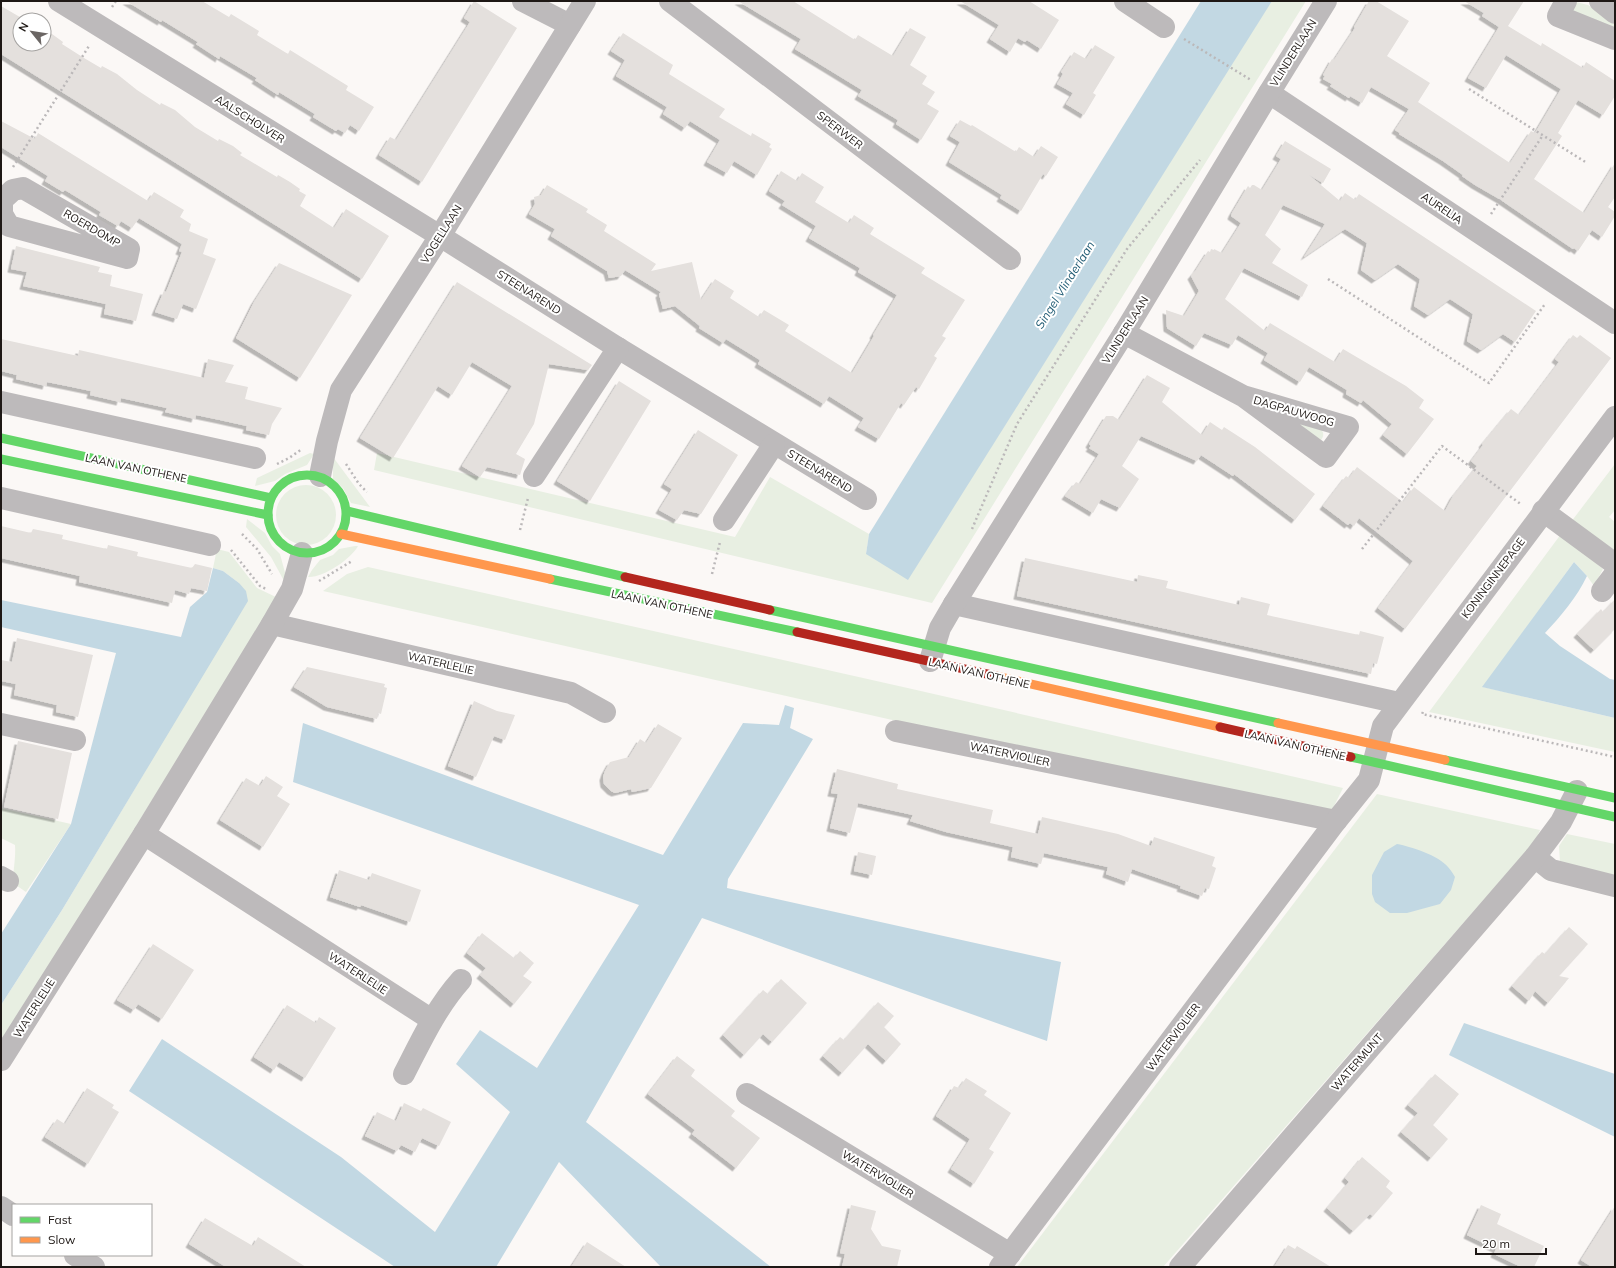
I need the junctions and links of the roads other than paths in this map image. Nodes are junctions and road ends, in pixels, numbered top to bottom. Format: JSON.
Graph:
{"nodes":[{"id":1,"x":59,"y":1,"type":"edge"},
{"id":2,"x":524,"y":1,"type":"edge"},
{"id":3,"x":585,"y":1,"type":"edge"},
{"id":4,"x":670,"y":1,"type":"edge"},
{"id":5,"x":1125,"y":1,"type":"edge"},
{"id":6,"x":1326,"y":1,"type":"edge"},
{"id":7,"x":1566,"y":1,"type":"edge"},
{"id":8,"x":1600,"y":1,"type":"edge"},
{"id":9,"x":542,"y":8,"type":"edge"},
{"id":10,"x":1615,"y":13,"type":"edge"},
{"id":11,"x":570,"y":25,"type":"junction"},
{"id":12,"x":1164,"y":27,"type":"road end"},
{"id":13,"x":1615,"y":39,"type":"edge"},
{"id":14,"x":1263,"y":89,"type":"junction"},
{"id":15,"x":5,"y":197,"type":"edge"},
{"id":16,"x":440,"y":236,"type":"junction"},
{"id":17,"x":1010,"y":259,"type":"dead end"},
{"id":18,"x":1615,"y":323,"type":"edge"},
{"id":19,"x":1124,"y":333,"type":"junction"},
{"id":20,"x":618,"y":348,"type":"junction"},
{"id":21,"x":1243,"y":396,"type":"dead end"},
{"id":22,"x":1,"y":402,"type":"edge"},
{"id":23,"x":1615,"y":417,"type":"edge"},
{"id":24,"x":1,"y":438,"type":"edge"},
{"id":25,"x":774,"y":444,"type":"junction"},
{"id":26,"x":1,"y":458,"type":"edge"},
{"id":27,"x":255,"y":458,"type":"dead end"},
{"id":28,"x":320,"y":476,"type":"junction"},
{"id":29,"x":534,"y":476,"type":"road end"},
{"id":30,"x":1,"y":498,"type":"edge"},
{"id":31,"x":271,"y":498,"type":"junction"},
{"id":32,"x":866,"y":499,"type":"dead end"},
{"id":33,"x":347,"y":511,"type":"junction"},
{"id":34,"x":1541,"y":514,"type":"junction"},
{"id":35,"x":268,"y":515,"type":"junction"},
{"id":36,"x":724,"y":520,"type":"road end"},
{"id":37,"x":341,"y":534,"type":"junction"},
{"id":38,"x":220,"y":547,"type":"road end"},
{"id":39,"x":302,"y":553,"type":"junction"},
{"id":40,"x":1615,"y":564,"type":"edge"},
{"id":41,"x":954,"y":604,"type":"junction"},
{"id":42,"x":272,"y":624,"type":"junction"},
{"id":43,"x":932,"y":654,"type":"junction"},
{"id":44,"x":1399,"y":703,"type":"junction"},
{"id":45,"x":605,"y":712,"type":"dead end"},
{"id":46,"x":1,"y":724,"type":"edge"},
{"id":47,"x":896,"y":731,"type":"dead end"},
{"id":48,"x":75,"y":740,"type":"dead end"},
{"id":49,"x":1376,"y":753,"type":"junction"},
{"id":50,"x":1573,"y":797,"type":"junction"},
{"id":51,"x":1615,"y":798,"type":"edge"},
{"id":52,"x":1615,"y":817,"type":"edge"},
{"id":53,"x":1336,"y":821,"type":"junction"},
{"id":54,"x":144,"y":834,"type":"junction"},
{"id":55,"x":1534,"y":858,"type":"junction"},
{"id":56,"x":1615,"y":886,"type":"edge"},
{"id":57,"x":460,"y":980,"type":"dead end"},
{"id":58,"x":432,"y":1020,"type":"junction"},
{"id":59,"x":1,"y":1060,"type":"edge"},
{"id":60,"x":404,"y":1074,"type":"dead end"},
{"id":61,"x":747,"y":1094,"type":"dead end"},
{"id":62,"x":1,"y":1207,"type":"edge"},
{"id":63,"x":12,"y":1214,"type":"edge"},
{"id":64,"x":77,"y":1256,"type":"edge"},
{"id":65,"x":1005,"y":1260,"type":"edge"},
{"id":66,"x":94,"y":1267,"type":"edge"},
{"id":67,"x":1180,"y":1267,"type":"edge"}],
"edges":[{"from":1,"to":16,"type":"street","name":"AALSCHOLVER"},
{"from":2,"to":9,"type":"street"},
{"from":3,"to":11,"type":"street","name":"VOGELLAAN"},
{"from":4,"to":17,"type":"street","name":"SPERWER"},
{"from":5,"to":12,"type":"street"},
{"from":6,"to":14,"type":"street","name":"VLINDERLAAN"},
{"from":7,"to":13,"type":"street"},
{"from":8,"to":10,"type":"street"},
{"from":9,"to":11,"type":"street"},
{"from":11,"to":16,"type":"street","name":"VOGELLAAN"},
{"from":14,"to":18,"type":"street","name":"AURELIA"},
{"from":14,"to":19,"type":"street","name":"VLINDERLAAN"},
{"from":15,"to":15,"type":"street","name":"ROERDOMP"},
{"from":16,"to":20,"type":"street","name":"STEENAREND"},
{"from":16,"to":28,"type":"street","name":"VOGELLAAN"},
{"from":19,"to":21,"type":"street","name":"DAGPAUWOOG"},
{"from":19,"to":41,"type":"street","name":"VLINDERLAAN"},
{"from":20,"to":25,"type":"street","name":"STEENAREND"},
{"from":20,"to":29,"type":"street"},
{"from":22,"to":27,"type":"street"},
{"from":23,"to":34,"type":"street","name":"KONINGINNEPAGE"},
{"from":24,"to":31,"type":"street","name":"LAAN VAN OTHENE"},
{"from":25,"to":32,"type":"street","name":"STEENAREND"},
{"from":25,"to":36,"type":"street"},
{"from":26,"to":35,"type":"street","name":"LAAN VAN OTHENE"},
{"from":28,"to":31,"type":"street"},
{"from":28,"to":33,"type":"street"},
{"from":30,"to":38,"type":"street"},
{"from":31,"to":35,"type":"street"},
{"from":33,"to":37,"type":"street"},
{"from":33,"to":43,"type":"street","name":"LAAN VAN OTHENE"},
{"from":34,"to":40,"type":"street"},
{"from":34,"to":44,"type":"street","name":"KONINGINNEPAGE"},
{"from":35,"to":39,"type":"street"},
{"from":37,"to":39,"type":"street"},
{"from":37,"to":43,"type":"street","name":"LAAN VAN OTHENE"},
{"from":39,"to":42,"type":"street","name":"WATERLELIE"},
{"from":41,"to":43,"type":"street","name":"VLINDERLAAN"},
{"from":41,"to":44,"type":"street"},
{"from":42,"to":45,"type":"street","name":"WATERLELIE"},
{"from":42,"to":54,"type":"street","name":"WATERLELIE"},
{"from":43,"to":49,"type":"street","name":"LAAN VAN OTHENE"},
{"from":43,"to":49,"type":"street","name":"LAAN VAN OTHENE"},
{"from":44,"to":49,"type":"street","name":"KONINGINNEPAGE"},
{"from":46,"to":48,"type":"street"},
{"from":47,"to":53,"type":"street","name":"WATERVIOLIER"},
{"from":49,"to":50,"type":"street","name":"LAAN VAN OTHENE"},
{"from":49,"to":50,"type":"street","name":"LAAN VAN OTHENE"},
{"from":49,"to":53,"type":"street","name":"WATERVIOLIER"},
{"from":50,"to":51,"type":"street","name":"LAAN VAN OTHENE"},
{"from":50,"to":52,"type":"street","name":"LAAN VAN OTHENE"},
{"from":50,"to":55,"type":"street","name":"WATERMUNT"},
{"from":53,"to":65,"type":"street","name":"WATERVIOLIER"},
{"from":54,"to":58,"type":"street","name":"WATERLELIE"},
{"from":54,"to":59,"type":"street","name":"WATERLELIE"},
{"from":55,"to":56,"type":"street"},
{"from":55,"to":67,"type":"street","name":"WATERMUNT"},
{"from":57,"to":58,"type":"street"},
{"from":58,"to":60,"type":"street"},
{"from":61,"to":65,"type":"street","name":"WATERVIOLIER"},
{"from":62,"to":63,"type":"street"},
{"from":64,"to":66,"type":"street"}]}
